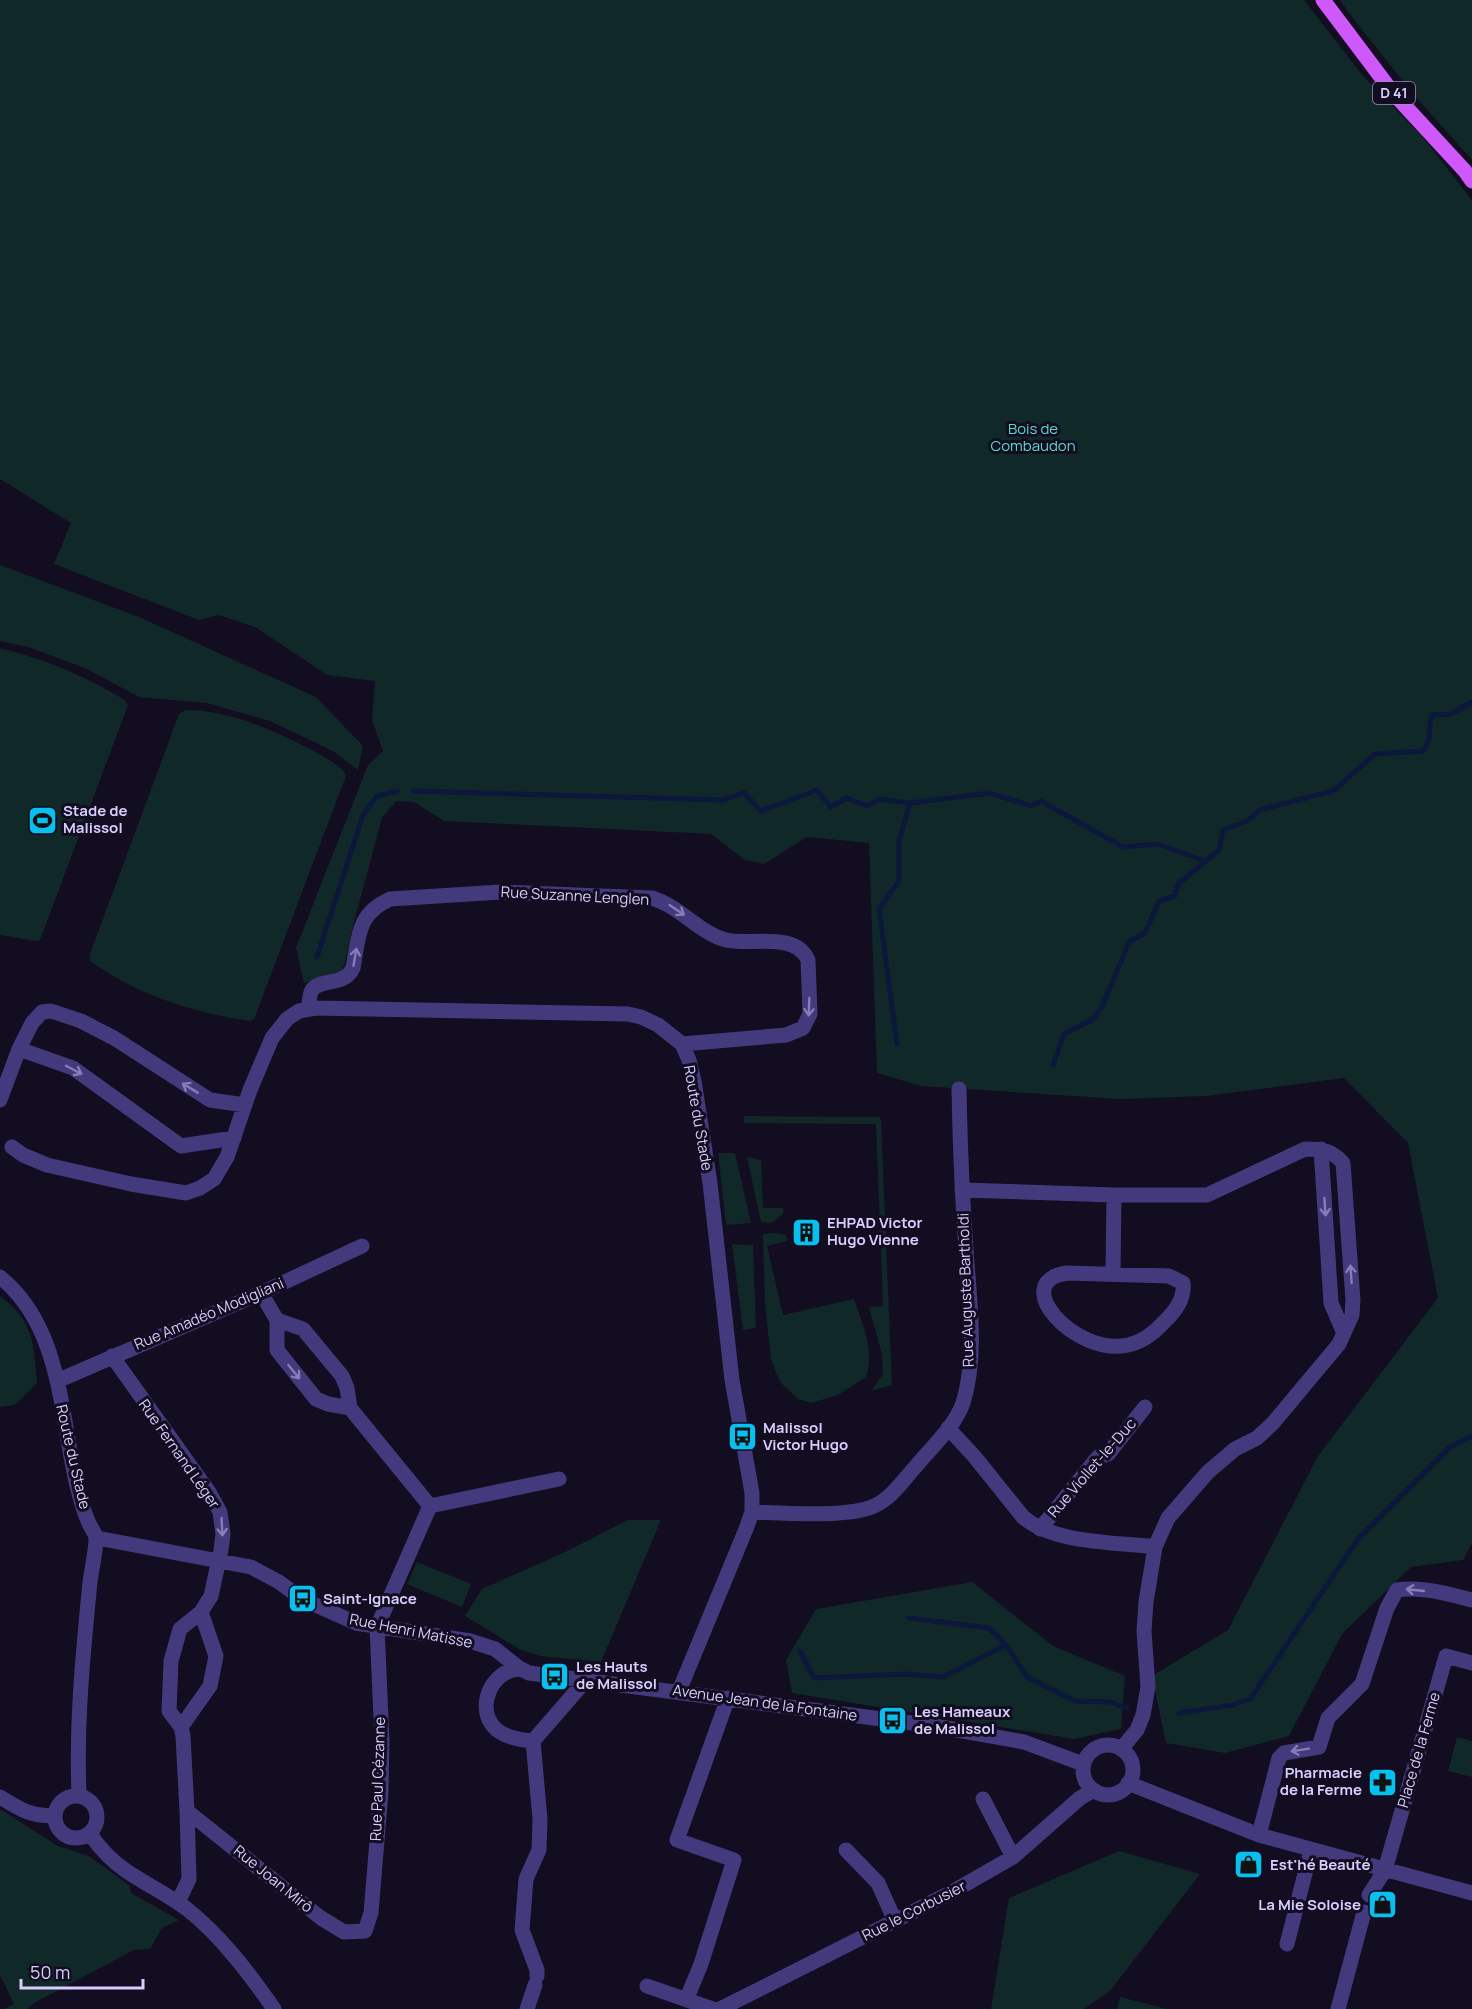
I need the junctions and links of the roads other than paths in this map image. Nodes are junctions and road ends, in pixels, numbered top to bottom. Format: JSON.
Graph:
{"nodes":[{"id":1,"x":1323,"y":0,"type":"edge"},
{"id":2,"x":1472,"y":181,"type":"edge"},
{"id":3,"x":309,"y":1009,"type":"junction"},
{"id":4,"x":682,"y":1044,"type":"junction"},
{"id":5,"x":19,"y":1049,"type":"junction"},
{"id":6,"x":959,"y":1089,"type":"dead end"},
{"id":7,"x":0,"y":1100,"type":"edge"},
{"id":8,"x":245,"y":1104,"type":"junction"},
{"id":9,"x":234,"y":1138,"type":"junction"},
{"id":10,"x":12,"y":1147,"type":"dead end"},
{"id":11,"x":1321,"y":1149,"type":"junction"},
{"id":12,"x":962,"y":1190,"type":"junction"},
{"id":13,"x":1113,"y":1195,"type":"junction"},
{"id":14,"x":362,"y":1246,"type":"dead end"},
{"id":15,"x":1113,"y":1273,"type":"junction"},
{"id":16,"x":0,"y":1277,"type":"edge"},
{"id":17,"x":261,"y":1293,"type":"junction"},
{"id":18,"x":277,"y":1320,"type":"junction"},
{"id":19,"x":1344,"y":1331,"type":"junction"},
{"id":20,"x":112,"y":1356,"type":"junction"},
{"id":21,"x":57,"y":1381,"type":"junction"},
{"id":22,"x":1145,"y":1407,"type":"dead end"},
{"id":23,"x":350,"y":1408,"type":"junction"},
{"id":24,"x":948,"y":1428,"type":"junction"},
{"id":25,"x":559,"y":1479,"type":"dead end"},
{"id":26,"x":430,"y":1506,"type":"junction"},
{"id":27,"x":752,"y":1512,"type":"junction"},
{"id":28,"x":1040,"y":1529,"type":"junction"},
{"id":29,"x":97,"y":1538,"type":"junction"},
{"id":30,"x":1155,"y":1547,"type":"junction"},
{"id":31,"x":218,"y":1560,"type":"junction"},
{"id":32,"x":1472,"y":1600,"type":"edge"},
{"id":33,"x":201,"y":1612,"type":"junction"},
{"id":34,"x":377,"y":1627,"type":"junction"},
{"id":35,"x":1472,"y":1663,"type":"edge"},
{"id":36,"x":519,"y":1668,"type":"junction"},
{"id":37,"x":586,"y":1680,"type":"junction"},
{"id":38,"x":679,"y":1691,"type":"junction"},
{"id":39,"x":728,"y":1698,"type":"junction"},
{"id":40,"x":181,"y":1727,"type":"junction"},
{"id":41,"x":533,"y":1741,"type":"junction"},
{"id":42,"x":1121,"y":1749,"type":"junction"},
{"id":43,"x":1083,"y":1764,"type":"junction"},
{"id":44,"x":1128,"y":1783,"type":"junction"},
{"id":45,"x":1094,"y":1790,"type":"junction"},
{"id":46,"x":79,"y":1795,"type":"junction"},
{"id":47,"x":0,"y":1797,"type":"edge"},
{"id":48,"x":984,"y":1799,"type":"dead end"},
{"id":49,"x":187,"y":1810,"type":"junction"},
{"id":50,"x":54,"y":1815,"type":"junction"},
{"id":51,"x":90,"y":1834,"type":"junction"},
{"id":52,"x":1259,"y":1835,"type":"junction"},
{"id":53,"x":846,"y":1850,"type":"dead end"},
{"id":54,"x":1311,"y":1850,"type":"junction"},
{"id":55,"x":1013,"y":1857,"type":"junction"},
{"id":56,"x":1385,"y":1870,"type":"junction"},
{"id":57,"x":1472,"y":1893,"type":"edge"},
{"id":58,"x":1369,"y":1896,"type":"dead end"},
{"id":59,"x":178,"y":1902,"type":"junction"},
{"id":60,"x":1364,"y":1912,"type":"dead end"},
{"id":61,"x":895,"y":1921,"type":"junction"},
{"id":62,"x":365,"y":1931,"type":"joint"},
{"id":63,"x":1287,"y":1944,"type":"dead end"},
{"id":64,"x":647,"y":1986,"type":"dead end"},
{"id":65,"x":687,"y":1998,"type":"junction"},
{"id":66,"x":274,"y":2009,"type":"edge"},
{"id":67,"x":527,"y":2009,"type":"edge"},
{"id":68,"x":713,"y":2009,"type":"edge"},
{"id":69,"x":720,"y":2009,"type":"edge"},
{"id":70,"x":1338,"y":2009,"type":"edge"}],
"edges":[{"from":1,"to":2,"type":"main road","number":"D 41"},
{"from":3,"to":4,"type":"street","name":"Route du Stade"},
{"from":3,"to":4,"type":"street","name":"Rue Suzanne Lenglen","one_way":true},
{"from":3,"to":8,"type":"street","name":"Route du Stade"},
{"from":4,"to":27,"type":"street","name":"Route du Stade"},
{"from":5,"to":7,"type":"street"},
{"from":8,"to":5,"type":"street","one_way":true},
{"from":5,"to":9,"type":"street","one_way":true},
{"from":6,"to":12,"type":"street","name":"Rue Auguste Bartholdi"},
{"from":8,"to":9,"type":"street","name":"Route du Stade"},
{"from":9,"to":10,"type":"street","name":"Route du Stade"},
{"from":11,"to":13,"type":"street"},
{"from":11,"to":19,"type":"street","one_way":true},
{"from":19,"to":11,"type":"street","one_way":true},
{"from":12,"to":13,"type":"street"},
{"from":12,"to":24,"type":"street","name":"Rue Auguste Bartholdi"},
{"from":13,"to":15,"type":"street"},
{"from":14,"to":17,"type":"street","name":"Rue Amadéo Modigliani"},
{"from":15,"to":15,"type":"street"},
{"from":16,"to":21,"type":"street","name":"Route du Stade"},
{"from":17,"to":18,"type":"street"},
{"from":17,"to":20,"type":"street","name":"Rue Amadéo Modigliani"},
{"from":18,"to":23,"type":"street"},
{"from":18,"to":23,"type":"street","one_way":true},
{"from":19,"to":30,"type":"street"},
{"from":20,"to":21,"type":"street","name":"Rue Amadéo Modigliani"},
{"from":20,"to":31,"type":"street","name":"Rue Fernand Léger","one_way":true},
{"from":21,"to":29,"type":"street","name":"Route du Stade"},
{"from":22,"to":28,"type":"street","name":"Rue Viollet-le-Duc"},
{"from":23,"to":26,"type":"street"},
{"from":24,"to":27,"type":"street","name":"Rue Auguste Bartholdi"},
{"from":24,"to":28,"type":"street","name":"Rue Viollet-le-Duc"},
{"from":25,"to":26,"type":"street"},
{"from":26,"to":34,"type":"street"},
{"from":27,"to":38,"type":"street"},
{"from":28,"to":30,"type":"street","name":"Rue Viollet-le-Duc"},
{"from":29,"to":31,"type":"street","name":"Rue Henri Matisse"},
{"from":29,"to":46,"type":"street"},
{"from":30,"to":42,"type":"street"},
{"from":31,"to":33,"type":"street"},
{"from":31,"to":34,"type":"street","name":"Rue Henri Matisse"},
{"from":32,"to":52,"type":"street","one_way":true},
{"from":33,"to":40,"type":"street"},
{"from":33,"to":40,"type":"street"},
{"from":34,"to":36,"type":"street","name":"Rue Henri Matisse"},
{"from":34,"to":62,"type":"street","name":"Rue Paul Cézanne"},
{"from":35,"to":56,"type":"street","name":"Place de la Ferme"},
{"from":36,"to":37,"type":"street","name":"Avenue Jean de la Fontaine"},
{"from":36,"to":41,"type":"street"},
{"from":37,"to":38,"type":"street","name":"Avenue Jean de la Fontaine"},
{"from":37,"to":41,"type":"street"},
{"from":38,"to":39,"type":"street","name":"Avenue Jean de la Fontaine"},
{"from":39,"to":43,"type":"street","name":"Avenue Jean de la Fontaine"},
{"from":39,"to":65,"type":"street"},
{"from":40,"to":49,"type":"street"},
{"from":41,"to":67,"type":"street"},
{"from":42,"to":43,"type":"street"},
{"from":42,"to":44,"type":"street"},
{"from":43,"to":45,"type":"street"},
{"from":44,"to":45,"type":"street"},
{"from":44,"to":52,"type":"street"},
{"from":45,"to":55,"type":"street","name":"Rue le Corbusier"},
{"from":46,"to":50,"type":"street"},
{"from":46,"to":51,"type":"street"},
{"from":47,"to":50,"type":"street"},
{"from":48,"to":55,"type":"street"},
{"from":49,"to":59,"type":"street"},
{"from":49,"to":62,"type":"street","name":"Rue Joan Mirô"},
{"from":50,"to":51,"type":"street"},
{"from":51,"to":59,"type":"street"},
{"from":52,"to":54,"type":"street"},
{"from":53,"to":61,"type":"street"},
{"from":54,"to":56,"type":"street"},
{"from":54,"to":63,"type":"street"},
{"from":55,"to":61,"type":"street","name":"Rue le Corbusier"},
{"from":56,"to":57,"type":"street"},
{"from":56,"to":58,"type":"street"},
{"from":59,"to":66,"type":"street"},
{"from":60,"to":70,"type":"street"},
{"from":61,"to":69,"type":"street","name":"Rue le Corbusier"},
{"from":64,"to":65,"type":"street"},
{"from":65,"to":68,"type":"street"}]}
